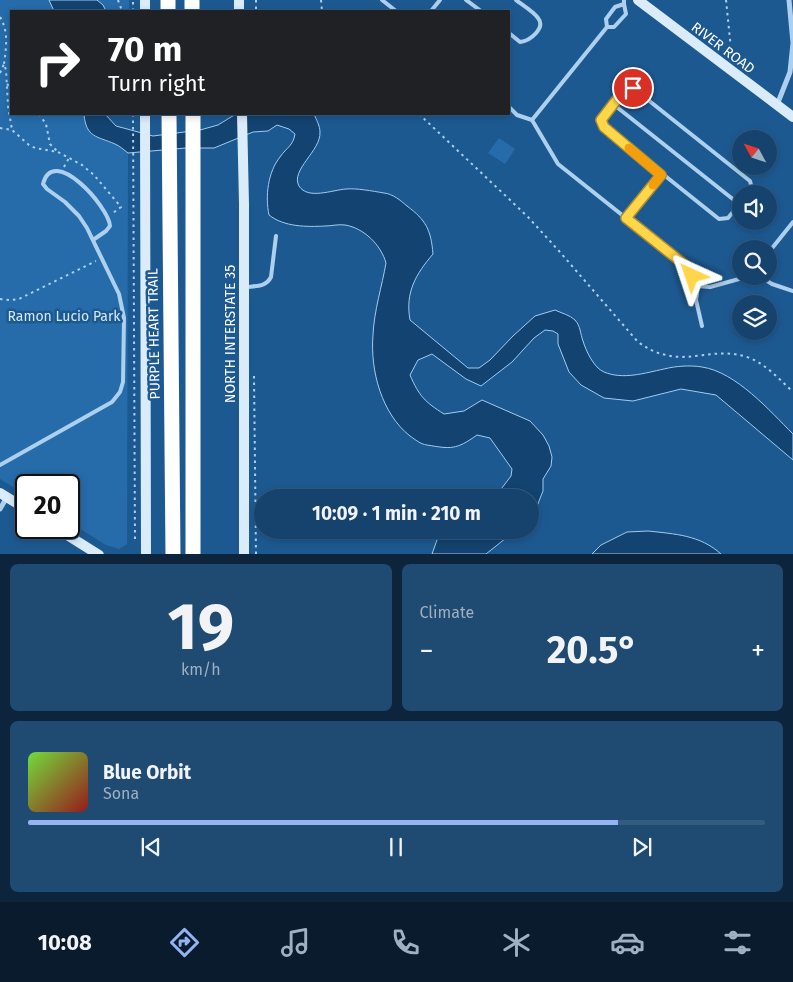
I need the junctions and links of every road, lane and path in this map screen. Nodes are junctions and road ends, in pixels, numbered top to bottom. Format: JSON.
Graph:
{"nodes":[{"id":1,"x":382,"y":0,"type":"edge"},
{"id":2,"x":440,"y":0,"type":"edge"},
{"id":3,"x":466,"y":0,"type":"edge"},
{"id":4,"x":516,"y":0,"type":"edge"},
{"id":5,"x":638,"y":0,"type":"edge"},
{"id":6,"x":726,"y":0,"type":"edge"},
{"id":7,"x":789,"y":0,"type":"edge"},
{"id":8,"x":624,"y":2,"type":"edge"},
{"id":9,"x":395,"y":10,"type":"edge"},
{"id":10,"x":432,"y":10,"type":"edge"},
{"id":11,"x":480,"y":10,"type":"edge"},
{"id":12,"x":0,"y":17,"type":"edge"},
{"id":13,"x":607,"y":26,"type":"junction"},
{"id":14,"x":510,"y":34,"type":"edge"},
{"id":15,"x":4,"y":64,"type":"junction"},
{"id":16,"x":0,"y":73,"type":"edge"},
{"id":17,"x":733,"y":73,"type":"junction"},
{"id":18,"x":7,"y":84,"type":"junction"},
{"id":19,"x":10,"y":87,"type":"edge"},
{"id":20,"x":613,"y":104,"type":"junction"},
{"id":21,"x":776,"y":105,"type":"junction"},
{"id":22,"x":510,"y":108,"type":"edge"},
{"id":23,"x":40,"y":115,"type":"edge"},
{"id":24,"x":133,"y":115,"type":"edge"},
{"id":25,"x":145,"y":115,"type":"edge"},
{"id":26,"x":169,"y":115,"type":"edge"},
{"id":27,"x":192,"y":115,"type":"edge"},
{"id":28,"x":242,"y":115,"type":"edge"},
{"id":29,"x":420,"y":115,"type":"edge"},
{"id":30,"x":793,"y":117,"type":"edge"},
{"id":31,"x":532,"y":120,"type":"junction"},
{"id":32,"x":0,"y":128,"type":"edge"},
{"id":33,"x":12,"y":130,"type":"junction"},
{"id":34,"x":58,"y":152,"type":"junction"},
{"id":35,"x":69,"y":158,"type":"junction"},
{"id":36,"x":62,"y":171,"type":"junction"},
{"id":37,"x":661,"y":175,"type":"junction"},
{"id":38,"x":751,"y":185,"type":"edge"},
{"id":39,"x":732,"y":197,"type":"edge"},
{"id":40,"x":732,"y":213,"type":"edge"},
{"id":41,"x":108,"y":216,"type":"junction"},
{"id":42,"x":626,"y":218,"type":"junction"},
{"id":43,"x":793,"y":222,"type":"edge"},
{"id":44,"x":276,"y":236,"type":"dead end"},
{"id":45,"x":93,"y":240,"type":"junction"},
{"id":46,"x":777,"y":242,"type":"edge"},
{"id":47,"x":102,"y":259,"type":"junction"},
{"id":48,"x":732,"y":281,"type":"edge"},
{"id":49,"x":775,"y":285,"type":"edge"},
{"id":50,"x":698,"y":286,"type":"junction"},
{"id":51,"x":243,"y":287,"type":"junction"},
{"id":52,"x":793,"y":291,"type":"edge"},
{"id":53,"x":0,"y":299,"type":"edge"},
{"id":54,"x":702,"y":326,"type":"dead end"},
{"id":55,"x":254,"y":376,"type":"dead end"},
{"id":56,"x":793,"y":392,"type":"edge"},
{"id":57,"x":0,"y":465,"type":"edge"},
{"id":58,"x":4,"y":495,"type":"edge"},
{"id":59,"x":15,"y":502,"type":"edge"},
{"id":60,"x":0,"y":509,"type":"edge"},
{"id":61,"x":75,"y":539,"type":"edge"},
{"id":62,"x":135,"y":543,"type":"dead end"},
{"id":63,"x":100,"y":554,"type":"edge"},
{"id":64,"x":146,"y":554,"type":"edge"},
{"id":65,"x":173,"y":554,"type":"edge"},
{"id":66,"x":193,"y":554,"type":"edge"},
{"id":67,"x":244,"y":554,"type":"edge"},
{"id":68,"x":256,"y":554,"type":"edge"}],
"edges":[{"from":1,"to":9,"type":"lane"},
{"from":2,"to":10,"type":"lane"},
{"from":3,"to":11,"type":"lane"},
{"from":4,"to":14,"type":"lane"},
{"from":5,"to":17,"type":"main road","name":"RIVER ROAD"},
{"from":6,"to":17,"type":"path"},
{"from":7,"to":21,"type":"street"},
{"from":8,"to":13,"type":"lane"},
{"from":8,"to":13,"type":"lane"},
{"from":12,"to":15,"type":"path"},
{"from":13,"to":31,"type":"lane"},
{"from":15,"to":16,"type":"path"},
{"from":15,"to":18,"type":"path"},
{"from":17,"to":21,"type":"main road","name":"RIVER ROAD"},
{"from":18,"to":19,"type":"path"},
{"from":18,"to":33,"type":"path"},
{"from":20,"to":37,"type":"lane"},
{"from":20,"to":38,"type":"lane"},
{"from":20,"to":39,"type":"lane"},
{"from":21,"to":30,"type":"main road","name":"RIVER ROAD"},
{"from":22,"to":31,"type":"lane"},
{"from":23,"to":34,"type":"path"},
{"from":24,"to":62,"type":"path"},
{"from":25,"to":64,"type":"main road"},
{"from":26,"to":65,"type":"highway","name":"PURPLE HEART TRAIL"},
{"from":27,"to":66,"type":"highway"},
{"from":28,"to":51,"type":"main road","name":"NORTH INTERSTATE 35"},
{"from":29,"to":56,"type":"path"},
{"from":31,"to":42,"type":"lane"},
{"from":32,"to":33,"type":"path"},
{"from":33,"to":34,"type":"path"},
{"from":34,"to":35,"type":"path"},
{"from":35,"to":36,"type":"path"},
{"from":35,"to":41,"type":"path"},
{"from":36,"to":41,"type":"lane"},
{"from":36,"to":45,"type":"lane"},
{"from":37,"to":40,"type":"lane"},
{"from":37,"to":42,"type":"lane"},
{"from":41,"to":45,"type":"lane"},
{"from":42,"to":50,"type":"lane"},
{"from":43,"to":46,"type":"lane"},
{"from":44,"to":51,"type":"lane"},
{"from":45,"to":47,"type":"lane"},
{"from":47,"to":53,"type":"path"},
{"from":47,"to":57,"type":"lane"},
{"from":48,"to":50,"type":"lane"},
{"from":49,"to":52,"type":"lane"},
{"from":50,"to":54,"type":"lane"},
{"from":51,"to":67,"type":"main road","name":"NORTH INTERSTATE 35"},
{"from":55,"to":68,"type":"path"},
{"from":58,"to":59,"type":"main road"},
{"from":58,"to":60,"type":"street"},
{"from":61,"to":63,"type":"main road"}]}
